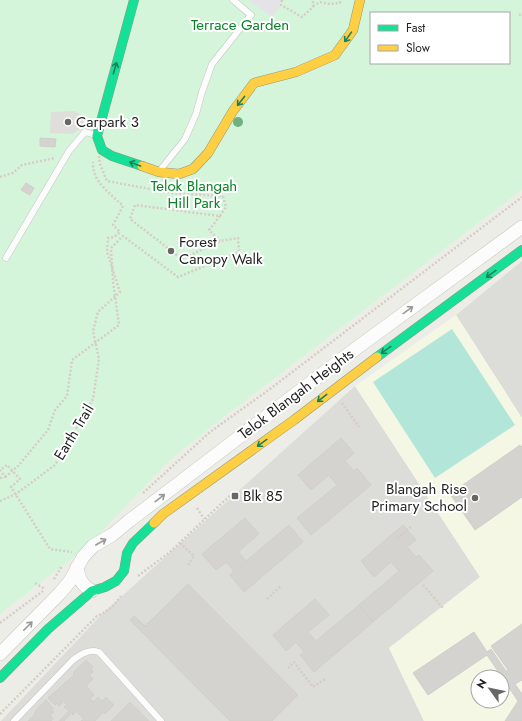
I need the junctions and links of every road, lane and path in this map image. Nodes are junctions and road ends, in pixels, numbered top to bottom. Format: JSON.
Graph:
{"nodes":[{"id":1,"x":134,"y":0,"type":"edge"},
{"id":2,"x":233,"y":0,"type":"edge"},
{"id":3,"x":282,"y":0,"type":"edge"},
{"id":4,"x":313,"y":0,"type":"edge"},
{"id":5,"x":340,"y":0,"type":"edge"},
{"id":6,"x":360,"y":0,"type":"edge"},
{"id":7,"x":313,"y":7,"type":"junction"},
{"id":8,"x":97,"y":136,"type":"junction"},
{"id":9,"x":66,"y":156,"type":"junction"},
{"id":10,"x":99,"y":156,"type":"dead end"},
{"id":11,"x":159,"y":172,"type":"junction"},
{"id":12,"x":0,"y":177,"type":"edge"},
{"id":13,"x":522,"y":197,"type":"edge"},
{"id":14,"x":220,"y":216,"type":"junction"},
{"id":15,"x":522,"y":228,"type":"edge"},
{"id":16,"x":220,"y":241,"type":"junction"},
{"id":17,"x":522,"y":250,"type":"edge"},
{"id":18,"x":6,"y":258,"type":"dead end"},
{"id":19,"x":342,"y":403,"type":"dead end"},
{"id":20,"x":359,"y":427,"type":"dead end"},
{"id":21,"x":5,"y":477,"type":"junction"},
{"id":22,"x":0,"y":478,"type":"edge"},
{"id":23,"x":16,"y":494,"type":"junction"},
{"id":24,"x":232,"y":494,"type":"dead end"},
{"id":25,"x":140,"y":496,"type":"dead end"},
{"id":26,"x":0,"y":502,"type":"edge"},
{"id":27,"x":411,"y":527,"type":"dead end"},
{"id":28,"x":397,"y":538,"type":"dead end"},
{"id":29,"x":180,"y":543,"type":"junction"},
{"id":30,"x":69,"y":552,"type":"dead end"},
{"id":31,"x":75,"y":553,"type":"dead end"},
{"id":32,"x":74,"y":562,"type":"junction"},
{"id":33,"x":63,"y":565,"type":"dead end"},
{"id":34,"x":188,"y":566,"type":"dead end"},
{"id":35,"x":136,"y":578,"type":"dead end"},
{"id":36,"x":52,"y":582,"type":"dead end"},
{"id":37,"x":35,"y":583,"type":"dead end"},
{"id":38,"x":423,"y":585,"type":"dead end"},
{"id":39,"x":48,"y":586,"type":"dead end"},
{"id":40,"x":280,"y":586,"type":"dead end"},
{"id":41,"x":45,"y":589,"type":"junction"},
{"id":42,"x":92,"y":591,"type":"junction"},
{"id":43,"x":124,"y":592,"type":"dead end"},
{"id":44,"x":267,"y":599,"type":"dead end"},
{"id":45,"x":443,"y":608,"type":"dead end"},
{"id":46,"x":0,"y":623,"type":"edge"},
{"id":47,"x":0,"y":654,"type":"edge"},
{"id":48,"x":288,"y":668,"type":"dead end"},
{"id":49,"x":0,"y":678,"type":"edge"},
{"id":50,"x":325,"y":680,"type":"dead end"},
{"id":51,"x":0,"y":714,"type":"edge"},
{"id":52,"x":14,"y":721,"type":"edge"},
{"id":53,"x":161,"y":721,"type":"edge"}],
"edges":[{"from":8,"to":1,"type":"street","one_way":true},
{"from":2,"to":11,"type":"lane"},
{"from":3,"to":7,"type":"path"},
{"from":4,"to":7,"type":"path"},
{"from":5,"to":7,"type":"path"},
{"from":6,"to":11,"type":"street","one_way":true},
{"from":8,"to":9,"type":"lane"},
{"from":11,"to":8,"type":"street","one_way":true},
{"from":8,"to":23,"type":"path","name":"Earth Trail"},
{"from":9,"to":12,"type":"path"},
{"from":9,"to":18,"type":"lane"},
{"from":10,"to":14,"type":"path","bridge":true},
{"from":13,"to":25,"type":"path"},
{"from":14,"to":16,"type":"path"},
{"from":14,"to":16,"type":"path","bridge":true},
{"from":32,"to":15,"type":"street","name":"Telok Blangah Heights","one_way":true},
{"from":16,"to":21,"type":"path","bridge":true},
{"from":17,"to":42,"type":"street","name":"Telok Blangah Heights","one_way":true},
{"from":19,"to":20,"type":"path"},
{"from":21,"to":22,"type":"path","bridge":true},
{"from":21,"to":23,"type":"path"},
{"from":23,"to":26,"type":"path","name":"Earth Trail"},
{"from":23,"to":30,"type":"path"},
{"from":24,"to":29,"type":"path"},
{"from":27,"to":28,"type":"path"},
{"from":29,"to":34,"type":"path"},
{"from":29,"to":35,"type":"path"},
{"from":31,"to":32,"type":"path"},
{"from":32,"to":42,"type":"street"},
{"from":47,"to":32,"type":"street","name":"Telok Blangah Heights","one_way":true},
{"from":33,"to":36,"type":"path"},
{"from":37,"to":41,"type":"path"},
{"from":38,"to":45,"type":"path"},
{"from":39,"to":41,"type":"path"},
{"from":40,"to":44,"type":"path"},
{"from":41,"to":46,"type":"path"},
{"from":42,"to":49,"type":"street","name":"Telok Blangah Heights"},
{"from":43,"to":51,"type":"path"},
{"from":48,"to":50,"type":"path"},
{"from":52,"to":53,"type":"lane"}]}
